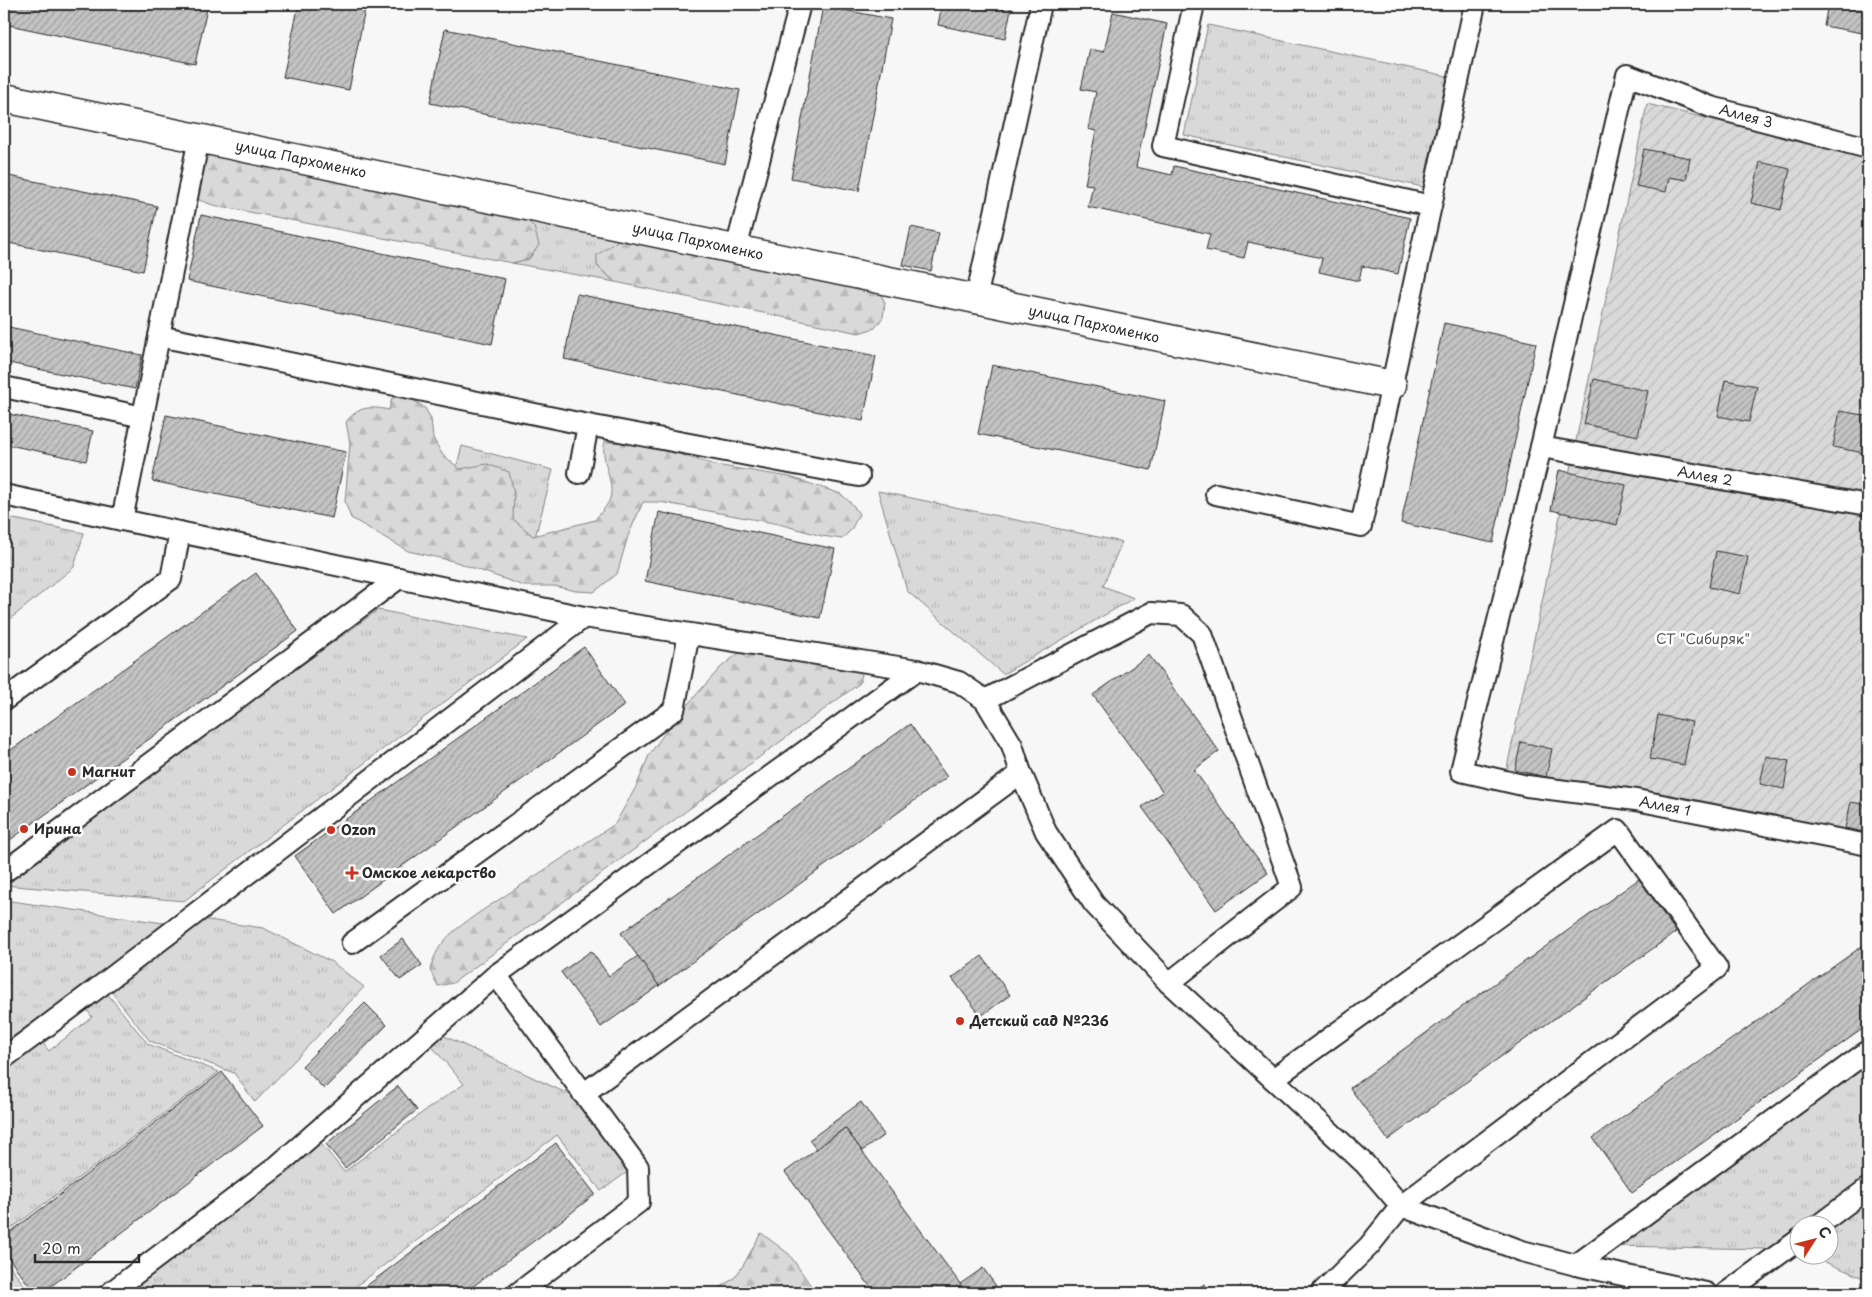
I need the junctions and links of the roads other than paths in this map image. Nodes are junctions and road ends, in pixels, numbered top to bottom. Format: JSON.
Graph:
{"nodes":[{"id":1,"x":800,"y":4,"type":"edge"},
{"id":2,"x":1041,"y":4,"type":"edge"},
{"id":3,"x":1194,"y":4,"type":"edge"},
{"id":4,"x":1475,"y":4,"type":"edge"},
{"id":5,"x":4,"y":98,"type":"edge"},
{"id":6,"x":199,"y":138,"type":"junction"},
{"id":7,"x":1868,"y":148,"type":"edge"},
{"id":8,"x":1431,"y":206,"type":"junction"},
{"id":9,"x":736,"y":249,"type":"junction"},
{"id":10,"x":976,"y":299,"type":"junction"},
{"id":11,"x":159,"y":336,"type":"junction"},
{"id":12,"x":1392,"y":385,"type":"junction"},
{"id":13,"x":4,"y":387,"type":"edge"},
{"id":14,"x":143,"y":417,"type":"junction"},
{"id":15,"x":588,"y":426,"type":"junction"},
{"id":16,"x":1541,"y":447,"type":"junction"},
{"id":17,"x":578,"y":473,"type":"dead end"},
{"id":18,"x":859,"y":476,"type":"dead end"},
{"id":19,"x":4,"y":494,"type":"edge"},
{"id":20,"x":1216,"y":494,"type":"dead end"},
{"id":21,"x":1868,"y":505,"type":"edge"},
{"id":22,"x":122,"y":520,"type":"junction"},
{"id":23,"x":180,"y":532,"type":"junction"},
{"id":24,"x":398,"y":578,"type":"junction"},
{"id":25,"x":584,"y":617,"type":"junction"},
{"id":26,"x":689,"y":634,"type":"junction"},
{"id":27,"x":917,"y":670,"type":"junction"},
{"id":28,"x":4,"y":700,"type":"edge"},
{"id":29,"x":985,"y":700,"type":"junction"},
{"id":30,"x":1021,"y":773,"type":"junction"},
{"id":31,"x":1636,"y":800,"type":"junction"},
{"id":32,"x":1618,"y":830,"type":"junction"},
{"id":33,"x":1868,"y":845,"type":"edge"},
{"id":34,"x":4,"y":872,"type":"edge"},
{"id":35,"x":352,"y":943,"type":"dead end"},
{"id":36,"x":496,"y":975,"type":"junction"},
{"id":37,"x":1168,"y":984,"type":"junction"},
{"id":38,"x":1868,"y":1051,"type":"edge"},
{"id":39,"x":4,"y":1058,"type":"edge"},
{"id":40,"x":1273,"y":1079,"type":"junction"},
{"id":41,"x":583,"y":1094,"type":"junction"},
{"id":42,"x":1868,"y":1188,"type":"edge"},
{"id":43,"x":1401,"y":1206,"type":"junction"},
{"id":44,"x":1833,"y":1214,"type":"edge"},
{"id":45,"x":1790,"y":1246,"type":"edge"},
{"id":46,"x":1576,"y":1265,"type":"junction"},
{"id":47,"x":110,"y":1293,"type":"edge"},
{"id":48,"x":518,"y":1293,"type":"edge"},
{"id":49,"x":1321,"y":1293,"type":"edge"},
{"id":50,"x":1706,"y":1293,"type":"edge"},
{"id":51,"x":1726,"y":1293,"type":"edge"}],
"edges":[{"from":1,"to":9,"type":"lane"},
{"from":2,"to":10,"type":"lane"},
{"from":3,"to":8,"type":"lane"},
{"from":4,"to":8,"type":"lane"},
{"from":5,"to":6,"type":"street","name":"улица Пархоменко"},
{"from":6,"to":9,"type":"street","name":"улица Пархоменко"},
{"from":6,"to":11,"type":"lane"},
{"from":7,"to":16,"type":"lane","name":"Аллея 3"},
{"from":8,"to":12,"type":"lane"},
{"from":9,"to":10,"type":"street","name":"улица Пархоменко"},
{"from":10,"to":12,"type":"street","name":"улица Пархоменко"},
{"from":11,"to":14,"type":"lane"},
{"from":11,"to":15,"type":"lane"},
{"from":12,"to":20,"type":"lane"},
{"from":13,"to":14,"type":"lane"},
{"from":14,"to":22,"type":"lane"},
{"from":15,"to":17,"type":"lane"},
{"from":15,"to":18,"type":"lane"},
{"from":16,"to":21,"type":"lane","name":"Аллея 2"},
{"from":16,"to":31,"type":"lane","name":"Аллея 1"},
{"from":19,"to":22,"type":"lane"},
{"from":22,"to":23,"type":"lane"},
{"from":23,"to":24,"type":"lane"},
{"from":23,"to":28,"type":"lane"},
{"from":24,"to":25,"type":"lane"},
{"from":24,"to":34,"type":"lane"},
{"from":25,"to":26,"type":"lane"},
{"from":25,"to":39,"type":"lane"},
{"from":26,"to":27,"type":"lane"},
{"from":26,"to":35,"type":"lane"},
{"from":27,"to":29,"type":"lane"},
{"from":27,"to":36,"type":"lane"},
{"from":29,"to":30,"type":"lane"},
{"from":29,"to":37,"type":"lane"},
{"from":30,"to":37,"type":"lane"},
{"from":30,"to":41,"type":"lane"},
{"from":31,"to":32,"type":"lane"},
{"from":31,"to":33,"type":"lane","name":"Аллея 1"},
{"from":32,"to":40,"type":"lane"},
{"from":32,"to":43,"type":"lane"},
{"from":36,"to":41,"type":"lane"},
{"from":36,"to":47,"type":"lane"},
{"from":37,"to":40,"type":"lane"},
{"from":38,"to":46,"type":"lane"},
{"from":40,"to":43,"type":"lane"},
{"from":41,"to":48,"type":"lane"},
{"from":42,"to":44,"type":"lane"},
{"from":43,"to":46,"type":"lane"},
{"from":43,"to":49,"type":"lane"},
{"from":45,"to":51,"type":"lane"},
{"from":46,"to":50,"type":"lane"}]}
